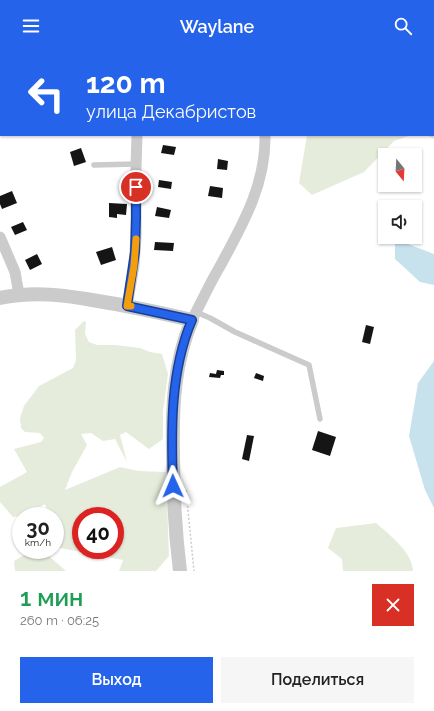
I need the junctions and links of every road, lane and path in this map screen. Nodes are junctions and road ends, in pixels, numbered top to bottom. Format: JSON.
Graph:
{"nodes":[{"id":1,"x":137,"y":136,"type":"edge"},
{"id":2,"x":265,"y":136,"type":"edge"},
{"id":3,"x":136,"y":164,"type":"junction"},
{"id":4,"x":94,"y":165,"type":"dead end"},
{"id":5,"x":0,"y":237,"type":"edge"},
{"id":6,"x":19,"y":294,"type":"junction"},
{"id":7,"x":0,"y":298,"type":"edge"},
{"id":8,"x":127,"y":306,"type":"junction"},
{"id":9,"x":194,"y":316,"type":"junction"},
{"id":10,"x":210,"y":318,"type":"junction"},
{"id":11,"x":320,"y":419,"type":"dead end"},
{"id":12,"x":187,"y":491,"type":"dead end"},
{"id":13,"x":180,"y":571,"type":"edge"},
{"id":14,"x":194,"y":571,"type":"edge"}],
"edges":[{"from":1,"to":3,"type":"street"},
{"from":2,"to":9,"type":"street"},
{"from":3,"to":4,"type":"lane"},
{"from":3,"to":8,"type":"street"},
{"from":5,"to":6,"type":"street"},
{"from":6,"to":7,"type":"street"},
{"from":6,"to":8,"type":"street"},
{"from":8,"to":9,"type":"street"},
{"from":9,"to":10,"type":"lane"},
{"from":9,"to":10,"type":"lane"},
{"from":9,"to":13,"type":"street"},
{"from":10,"to":11,"type":"lane"},
{"from":12,"to":14,"type":"path"}]}
